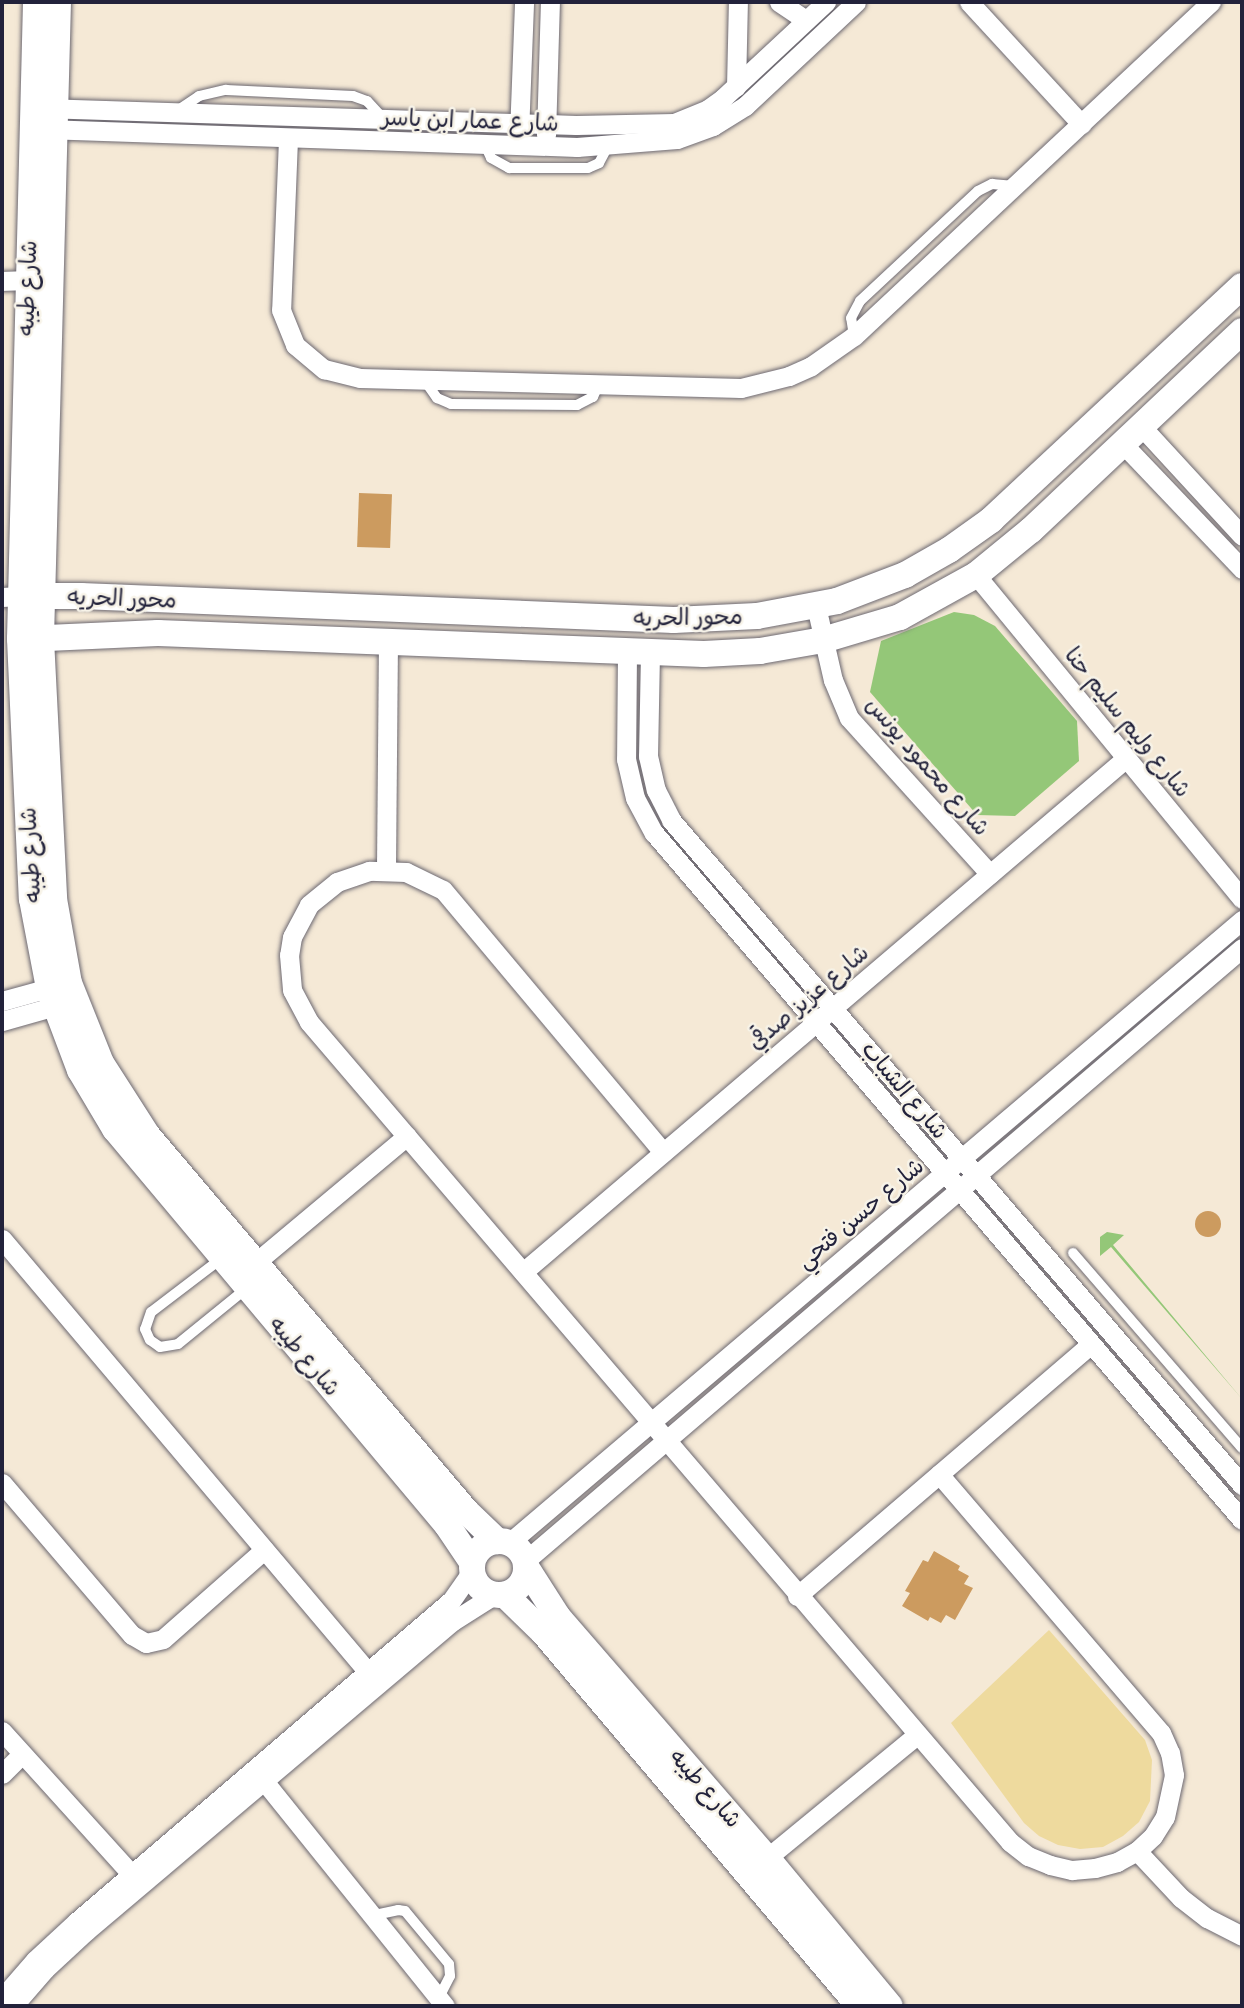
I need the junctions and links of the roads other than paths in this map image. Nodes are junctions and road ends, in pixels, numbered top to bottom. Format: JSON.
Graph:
{"nodes":[{"id":1,"x":36,"y":2,"type":"edge"},
{"id":2,"x":58,"y":2,"type":"edge"},
{"id":3,"x":524,"y":2,"type":"edge"},
{"id":4,"x":550,"y":2,"type":"edge"},
{"id":5,"x":738,"y":2,"type":"edge"},
{"id":6,"x":779,"y":2,"type":"edge"},
{"id":7,"x":825,"y":2,"type":"edge"},
{"id":8,"x":856,"y":2,"type":"edge"},
{"id":9,"x":969,"y":2,"type":"edge"},
{"id":10,"x":1201,"y":6,"type":"edge"},
{"id":11,"x":806,"y":20,"type":"junction"},
{"id":12,"x":736,"y":87,"type":"junction"},
{"id":13,"x":43,"y":119,"type":"junction"},
{"id":14,"x":519,"y":124,"type":"junction"},
{"id":15,"x":546,"y":124,"type":"junction"},
{"id":16,"x":1081,"y":124,"type":"junction"},
{"id":17,"x":288,"y":139,"type":"junction"},
{"id":18,"x":485,"y":145,"type":"junction"},
{"id":19,"x":519,"y":146,"type":"junction"},
{"id":20,"x":546,"y":146,"type":"junction"},
{"id":21,"x":608,"y":146,"type":"junction"},
{"id":22,"x":14,"y":280,"type":"edge"},
{"id":23,"x":1242,"y":286,"type":"edge"},
{"id":24,"x":1242,"y":331,"type":"edge"},
{"id":25,"x":1132,"y":435,"type":"junction"},
{"id":26,"x":1242,"y":536,"type":"edge"},
{"id":27,"x":1242,"y":569,"type":"edge"},
{"id":28,"x":976,"y":575,"type":"junction"},
{"id":29,"x":21,"y":596,"type":"edge"},
{"id":30,"x":816,"y":606,"type":"junction"},
{"id":31,"x":21,"y":639,"type":"edge"},
{"id":32,"x":823,"y":640,"type":"junction"},
{"id":33,"x":388,"y":642,"type":"junction"},
{"id":34,"x":639,"y":652,"type":"junction"},
{"id":35,"x":1125,"y":759,"type":"junction"},
{"id":36,"x":386,"y":869,"type":"junction"},
{"id":37,"x":990,"y":874,"type":"junction"},
{"id":38,"x":1242,"y":899,"type":"edge"},
{"id":39,"x":1242,"y":920,"type":"edge"},
{"id":40,"x":1242,"y":948,"type":"edge"},
{"id":41,"x":52,"y":997,"type":"junction"},
{"id":42,"x":2,"y":1001,"type":"edge"},
{"id":43,"x":834,"y":1007,"type":"junction"},
{"id":44,"x":2,"y":1021,"type":"edge"},
{"id":45,"x":816,"y":1023,"type":"junction"},
{"id":46,"x":407,"y":1136,"type":"junction"},
{"id":47,"x":663,"y":1152,"type":"junction"},
{"id":48,"x":961,"y":1159,"type":"junction"},
{"id":49,"x":944,"y":1173,"type":"junction"},
{"id":50,"x":975,"y":1176,"type":"junction"},
{"id":51,"x":959,"y":1190,"type":"junction"},
{"id":52,"x":2,"y":1239,"type":"edge"},
{"id":53,"x":1073,"y":1253,"type":"dead end"},
{"id":54,"x":223,"y":1258,"type":"junction"},
{"id":55,"x":523,"y":1272,"type":"junction"},
{"id":56,"x":251,"y":1275,"type":"junction"},
{"id":57,"x":1090,"y":1345,"type":"junction"},
{"id":58,"x":651,"y":1422,"type":"junction"},
{"id":59,"x":667,"y":1441,"type":"junction"},
{"id":60,"x":1242,"y":1448,"type":"edge"},
{"id":61,"x":939,"y":1474,"type":"junction"},
{"id":62,"x":2,"y":1483,"type":"edge"},
{"id":63,"x":1242,"y":1485,"type":"edge"},
{"id":64,"x":1242,"y":1520,"type":"edge"},
{"id":65,"x":264,"y":1550,"type":"junction"},
{"id":66,"x":514,"y":1553,"type":"junction"},
{"id":67,"x":472,"y":1567,"type":"junction"},
{"id":68,"x":500,"y":1595,"type":"junction"},
{"id":69,"x":797,"y":1595,"type":"junction"},
{"id":70,"x":368,"y":1672,"type":"junction"},
{"id":71,"x":2,"y":1731,"type":"edge"},
{"id":72,"x":917,"y":1735,"type":"junction"},
{"id":73,"x":22,"y":1755,"type":"junction"},
{"id":74,"x":2,"y":1774,"type":"edge"},
{"id":75,"x":264,"y":1781,"type":"junction"},
{"id":76,"x":1138,"y":1851,"type":"junction"},
{"id":77,"x":767,"y":1858,"type":"junction"},
{"id":78,"x":131,"y":1874,"type":"junction"},
{"id":79,"x":375,"y":1915,"type":"junction"},
{"id":80,"x":1242,"y":1936,"type":"edge"},
{"id":81,"x":2,"y":1998,"type":"edge"},
{"id":82,"x":442,"y":2002,"type":"edge"},
{"id":83,"x":13,"y":2006,"type":"edge"},
{"id":84,"x":859,"y":2006,"type":"edge"},
{"id":85,"x":890,"y":2006,"type":"edge"}],
"edges":[{"from":1,"to":13,"type":"main road","name":"شارع طيبه"},
{"from":2,"to":13,"type":"main road","name":"شارع طيبه"},
{"from":3,"to":14,"type":"street"},
{"from":4,"to":15,"type":"street"},
{"from":5,"to":12,"type":"street"},
{"from":6,"to":11,"type":"street"},
{"from":7,"to":11,"type":"street","name":"شارع عمار ابن ياسر"},
{"from":8,"to":21,"type":"street","name":"شارع عمار ابن ياسر"},
{"from":9,"to":16,"type":"street"},
{"from":10,"to":16,"type":"street"},
{"from":11,"to":12,"type":"street","name":"شارع عمار ابن ياسر"},
{"from":12,"to":15,"type":"street","name":"شارع عمار ابن ياسر"},
{"from":13,"to":14,"type":"street","name":"شارع عمار ابن ياسر"},
{"from":13,"to":17,"type":"street","name":"شارع عمار ابن ياسر"},
{"from":13,"to":22,"type":"main road","name":"شارع طيبه"},
{"from":13,"to":29,"type":"main road","name":"شارع طيبه"},
{"from":14,"to":15,"type":"street","name":"شارع عمار ابن ياسر"},
{"from":14,"to":19,"type":"street"},
{"from":15,"to":20,"type":"street"},
{"from":16,"to":17,"type":"street"},
{"from":17,"to":18,"type":"street","name":"شارع عمار ابن ياسر"},
{"from":18,"to":19,"type":"street","name":"شارع عمار ابن ياسر"},
{"from":18,"to":21,"type":"lane"},
{"from":19,"to":20,"type":"street","name":"شارع عمار ابن ياسر"},
{"from":20,"to":21,"type":"street","name":"شارع عمار ابن ياسر"},
{"from":22,"to":29,"type":"main road","name":"شارع طيبه"},
{"from":23,"to":30,"type":"main road","name":"محور الحريه"},
{"from":24,"to":25,"type":"main road","name":"محور الحريه"},
{"from":25,"to":26,"type":"street"},
{"from":25,"to":27,"type":"street"},
{"from":25,"to":28,"type":"main road","name":"محور الحريه"},
{"from":28,"to":32,"type":"main road","name":"محور الحريه"},
{"from":28,"to":35,"type":"street","name":"شارع وليم سليم حنا"},
{"from":29,"to":30,"type":"main road","name":"محور الحريه"},
{"from":29,"to":31,"type":"main road","name":"شارع طيبه"},
{"from":30,"to":32,"type":"street","name":"شارع محمود يونس"},
{"from":31,"to":33,"type":"main road","name":"محور الحريه"},
{"from":31,"to":41,"type":"main road","name":"شارع طيبه"},
{"from":31,"to":56,"type":"main road","name":"شارع طيبه"},
{"from":32,"to":34,"type":"main road","name":"محور الحريه"},
{"from":32,"to":37,"type":"street","name":"شارع محمود يونس"},
{"from":33,"to":34,"type":"main road","name":"محور الحريه"},
{"from":33,"to":36,"type":"street"},
{"from":34,"to":43,"type":"street","name":"شارع الشباب"},
{"from":34,"to":45,"type":"street","name":"شارع الشباب"},
{"from":35,"to":37,"type":"street","name":"شارع عزيز صدقي"},
{"from":35,"to":38,"type":"street","name":"شارع وليم سليم حنا"},
{"from":36,"to":46,"type":"street"},
{"from":36,"to":47,"type":"street"},
{"from":37,"to":43,"type":"street","name":"شارع عزيز صدقي"},
{"from":39,"to":48,"type":"street","name":"شارع حسن فتحي"},
{"from":40,"to":50,"type":"street","name":"شارع حسن فتحي"},
{"from":41,"to":42,"type":"street"},
{"from":41,"to":44,"type":"street"},
{"from":41,"to":54,"type":"main road","name":"شارع طيبه"},
{"from":43,"to":45,"type":"street","name":"شارع عزيز صدقي"},
{"from":43,"to":48,"type":"street","name":"شارع الشباب"},
{"from":45,"to":47,"type":"street","name":"شارع عزيز صدقي"},
{"from":45,"to":49,"type":"street","name":"شارع الشباب"},
{"from":46,"to":55,"type":"street"},
{"from":46,"to":56,"type":"street"},
{"from":47,"to":55,"type":"street","name":"شارع عزيز صدقي"},
{"from":48,"to":49,"type":"street","name":"شارع حسن فتحي"},
{"from":48,"to":50,"type":"street","name":"شارع الشباب"},
{"from":49,"to":51,"type":"street","name":"شارع الشباب"},
{"from":49,"to":58,"type":"street","name":"شارع حسن فتحي"},
{"from":50,"to":51,"type":"street","name":"شارع حسن فتحي"},
{"from":50,"to":63,"type":"street","name":"شارع الشباب"},
{"from":51,"to":57,"type":"street","name":"شارع الشباب"},
{"from":51,"to":59,"type":"street","name":"شارع حسن فتحي"},
{"from":52,"to":65,"type":"street"},
{"from":53,"to":60,"type":"lane"},
{"from":54,"to":56,"type":"main road","name":"شارع طيبه"},
{"from":54,"to":56,"type":"lane"},
{"from":55,"to":58,"type":"street"},
{"from":56,"to":66,"type":"main road","name":"شارع طيبه"},
{"from":56,"to":67,"type":"main road","name":"شارع طيبه"},
{"from":57,"to":61,"type":"street"},
{"from":57,"to":64,"type":"street","name":"شارع الشباب"},
{"from":58,"to":59,"type":"street"},
{"from":58,"to":66,"type":"street","name":"شارع حسن فتحي"},
{"from":59,"to":66,"type":"street","name":"شارع حسن فتحي"},
{"from":59,"to":69,"type":"street"},
{"from":61,"to":69,"type":"street"},
{"from":61,"to":76,"type":"street"},
{"from":62,"to":65,"type":"street"},
{"from":65,"to":70,"type":"street"},
{"from":66,"to":67,"type":"main road"},
{"from":66,"to":68,"type":"main road"},
{"from":66,"to":77,"type":"main road","name":"شارع طيبه"},
{"from":67,"to":68,"type":"main road"},
{"from":67,"to":70,"type":"street"},
{"from":68,"to":75,"type":"street"},
{"from":68,"to":84,"type":"main road","name":"شارع طيبه"},
{"from":69,"to":72,"type":"street"},
{"from":70,"to":78,"type":"street"},
{"from":71,"to":73,"type":"street"},
{"from":72,"to":76,"type":"street"},
{"from":72,"to":77,"type":"street"},
{"from":73,"to":74,"type":"street"},
{"from":73,"to":78,"type":"street"},
{"from":75,"to":79,"type":"street"},
{"from":75,"to":83,"type":"street"},
{"from":76,"to":80,"type":"street"},
{"from":77,"to":85,"type":"main road","name":"شارع طيبه"},
{"from":78,"to":81,"type":"street"},
{"from":79,"to":82,"type":"street"},
{"from":79,"to":82,"type":"lane"}]}
